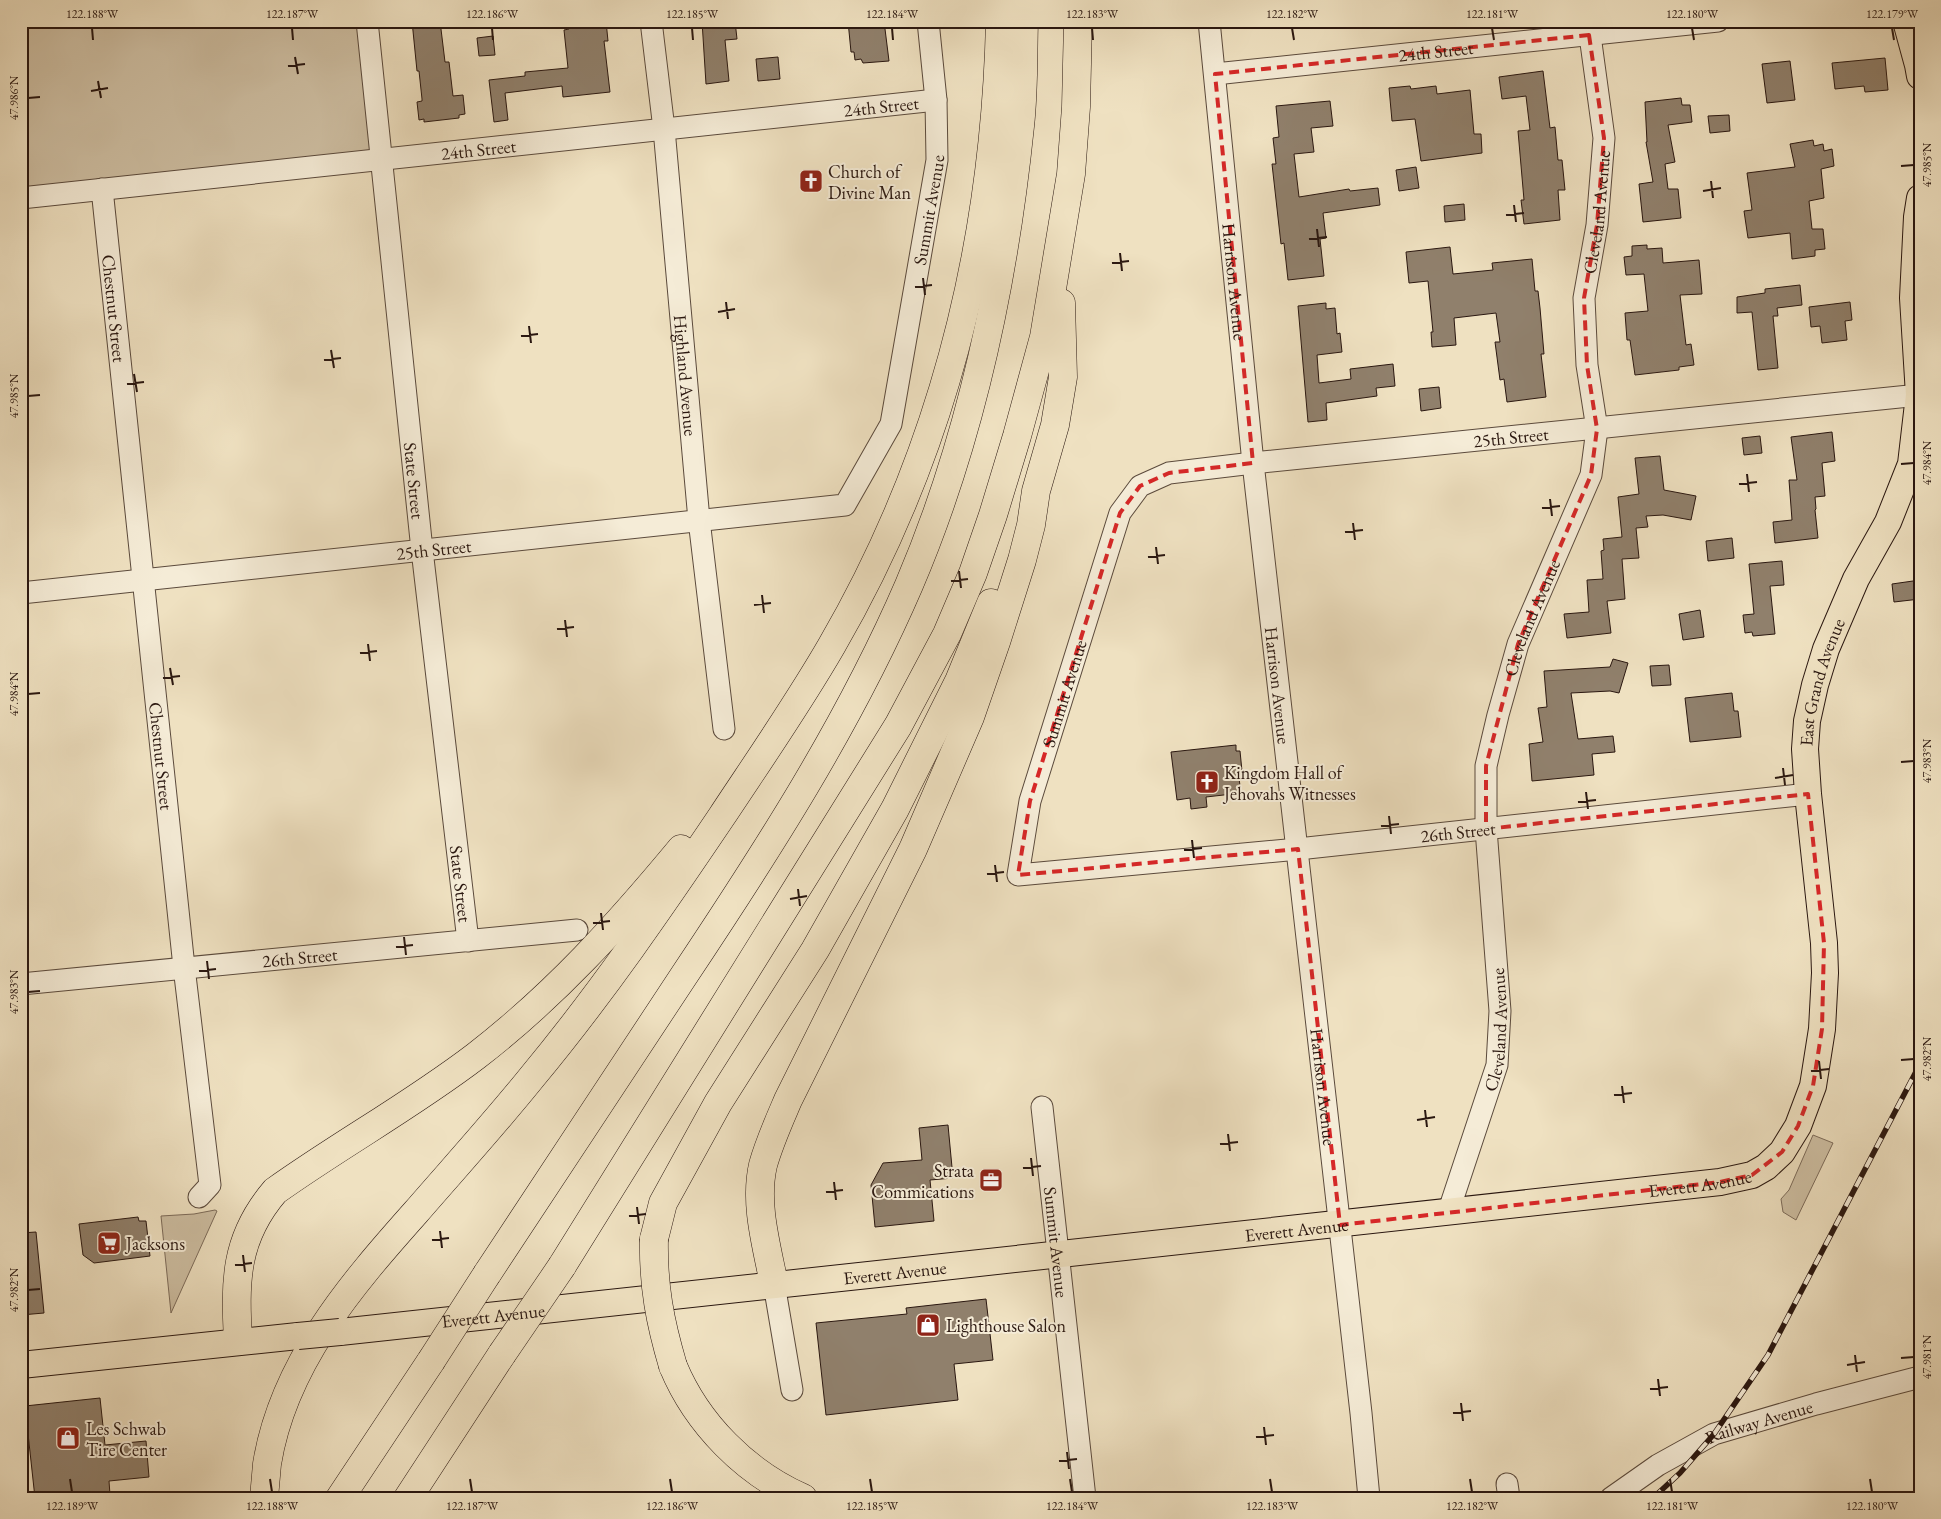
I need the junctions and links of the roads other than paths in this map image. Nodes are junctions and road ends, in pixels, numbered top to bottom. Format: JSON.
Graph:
{"nodes":[{"id":1,"x":367,"y":21,"type":"edge"},
{"id":2,"x":651,"y":21,"type":"edge"},
{"id":3,"x":928,"y":21,"type":"edge"},
{"id":4,"x":1000,"y":21,"type":"edge"},
{"id":5,"x":1024,"y":21,"type":"edge"},
{"id":6,"x":1078,"y":21,"type":"edge"},
{"id":7,"x":1209,"y":21,"type":"edge"},
{"id":8,"x":1718,"y":21,"type":"edge"},
{"id":9,"x":1906,"y":21,"type":"edge"},
{"id":10,"x":1588,"y":28,"type":"edge"},
{"id":11,"x":1214,"y":74,"type":"junction"},
{"id":12,"x":1920,"y":76,"type":"edge"},
{"id":13,"x":936,"y":100,"type":"junction"},
{"id":14,"x":664,"y":129,"type":"junction"},
{"id":15,"x":383,"y":159,"type":"junction"},
{"id":16,"x":102,"y":189,"type":"junction"},
{"id":17,"x":21,"y":198,"type":"edge"},
{"id":18,"x":1920,"y":198,"type":"edge"},
{"id":19,"x":1058,"y":252,"type":"junction"},
{"id":20,"x":1919,"y":395,"type":"edge"},
{"id":21,"x":1597,"y":429,"type":"junction"},
{"id":22,"x":1253,"y":463,"type":"junction"},
{"id":23,"x":1036,"y":491,"type":"junction"},
{"id":24,"x":845,"y":505,"type":"joint"},
{"id":25,"x":1120,"y":513,"type":"joint"},
{"id":26,"x":699,"y":520,"type":"junction"},
{"id":27,"x":422,"y":550,"type":"junction"},
{"id":28,"x":143,"y":580,"type":"junction"},
{"id":29,"x":21,"y":592,"type":"edge"},
{"id":30,"x":724,"y":729,"type":"dead end"},
{"id":31,"x":771,"y":743,"type":"junction"},
{"id":32,"x":1808,"y":794,"type":"junction"},
{"id":33,"x":1486,"y":829,"type":"junction"},
{"id":34,"x":1298,"y":849,"type":"junction"},
{"id":35,"x":1018,"y":875,"type":"joint"},
{"id":36,"x":577,"y":930,"type":"dead end"},
{"id":37,"x":468,"y":941,"type":"junction"},
{"id":38,"x":184,"y":967,"type":"junction"},
{"id":39,"x":21,"y":984,"type":"edge"},
{"id":40,"x":1042,"y":1107,"type":"dead end"},
{"id":41,"x":1766,"y":1167,"type":"joint"},
{"id":42,"x":199,"y":1197,"type":"dead end"},
{"id":43,"x":1448,"y":1213,"type":"junction"},
{"id":44,"x":1340,"y":1225,"type":"junction"},
{"id":45,"x":1059,"y":1256,"type":"junction"},
{"id":46,"x":774,"y":1284,"type":"junction"},
{"id":47,"x":238,"y":1341,"type":"junction"},
{"id":48,"x":21,"y":1366,"type":"edge"},
{"id":49,"x":1920,"y":1376,"type":"edge"},
{"id":50,"x":792,"y":1390,"type":"dead end"},
{"id":51,"x":342,"y":1495,"type":"edge"},
{"id":52,"x":264,"y":1498,"type":"edge"},
{"id":53,"x":408,"y":1498,"type":"edge"},
{"id":54,"x":803,"y":1498,"type":"edge"},
{"id":55,"x":1085,"y":1498,"type":"edge"},
{"id":56,"x":1369,"y":1498,"type":"edge"},
{"id":57,"x":1611,"y":1498,"type":"edge"}],
"edges":[{"from":1,"to":15,"type":"street","name":"State Street"},
{"from":2,"to":14,"type":"street","name":"Highland Avenue"},
{"from":3,"to":13,"type":"street","name":"Summit Avenue"},
{"from":4,"to":31,"type":"highway"},
{"from":5,"to":51,"type":"highway","bridge":true},
{"from":6,"to":19,"type":"highway"},
{"from":7,"to":11,"type":"street","name":"Harrison Avenue"},
{"from":8,"to":10,"type":"street","name":"24th Street"},
{"from":9,"to":12,"type":"main road"},
{"from":10,"to":11,"type":"street","name":"24th Street"},
{"from":10,"to":21,"type":"street","name":"Cleveland Avenue"},
{"from":11,"to":22,"type":"street","name":"Harrison Avenue"},
{"from":13,"to":14,"type":"street","name":"24th Street"},
{"from":13,"to":24,"type":"street","name":"Summit Avenue"},
{"from":14,"to":15,"type":"street","name":"24th Street"},
{"from":14,"to":26,"type":"street","name":"Highland Avenue"},
{"from":15,"to":16,"type":"street","name":"24th Street"},
{"from":15,"to":27,"type":"street","name":"State Street"},
{"from":16,"to":17,"type":"street","name":"24th Street"},
{"from":16,"to":28,"type":"street","name":"Chestnut Street"},
{"from":18,"to":20,"type":"main road","name":"East Grand Avenue"},
{"from":19,"to":23,"type":"highway"},
{"from":19,"to":53,"type":"highway","bridge":true},
{"from":20,"to":21,"type":"street","name":"25th Street"},
{"from":20,"to":32,"type":"main road","name":"East Grand Avenue"},
{"from":21,"to":22,"type":"street","name":"25th Street"},
{"from":21,"to":33,"type":"street","name":"Cleveland Avenue"},
{"from":22,"to":25,"type":"street","name":"25th Street"},
{"from":22,"to":34,"type":"street","name":"Harrison Avenue"},
{"from":23,"to":46,"type":"highway"},
{"from":23,"to":54,"type":"highway","bridge":true},
{"from":24,"to":26,"type":"street","name":"25th Street"},
{"from":25,"to":35,"type":"street","name":"Summit Avenue"},
{"from":26,"to":27,"type":"street","name":"25th Street"},
{"from":26,"to":30,"type":"street","name":"Highland Avenue"},
{"from":27,"to":28,"type":"street","name":"25th Street"},
{"from":27,"to":37,"type":"street","name":"State Street"},
{"from":28,"to":29,"type":"street","name":"25th Street"},
{"from":28,"to":38,"type":"street","name":"Chestnut Street"},
{"from":31,"to":47,"type":"highway"},
{"from":31,"to":52,"type":"highway"},
{"from":32,"to":33,"type":"street","name":"26th Street"},
{"from":32,"to":41,"type":"main road","name":"East Grand Avenue"},
{"from":33,"to":34,"type":"street","name":"26th Street"},
{"from":33,"to":43,"type":"street","name":"Cleveland Avenue"},
{"from":34,"to":35,"type":"street","name":"26th Street"},
{"from":34,"to":44,"type":"street","name":"Harrison Avenue"},
{"from":36,"to":37,"type":"street","name":"26th Street"},
{"from":37,"to":38,"type":"street","name":"26th Street"},
{"from":38,"to":39,"type":"street","name":"26th Street"},
{"from":38,"to":42,"type":"street","name":"Chestnut Street"},
{"from":40,"to":45,"type":"street","name":"Summit Avenue"},
{"from":41,"to":43,"type":"main road","name":"Everett Avenue"},
{"from":43,"to":44,"type":"main road","name":"Everett Avenue"},
{"from":44,"to":45,"type":"main road","name":"Everett Avenue"},
{"from":44,"to":56,"type":"street","name":"Harrison Avenue"},
{"from":45,"to":46,"type":"main road","name":"Everett Avenue"},
{"from":45,"to":55,"type":"street","name":"Summit Avenue"},
{"from":46,"to":47,"type":"main road","name":"Everett Avenue","bridge":true},
{"from":46,"to":50,"type":"street"},
{"from":47,"to":48,"type":"main road","name":"Everett Avenue"},
{"from":49,"to":57,"type":"street","name":"Railway Avenue"}]}
